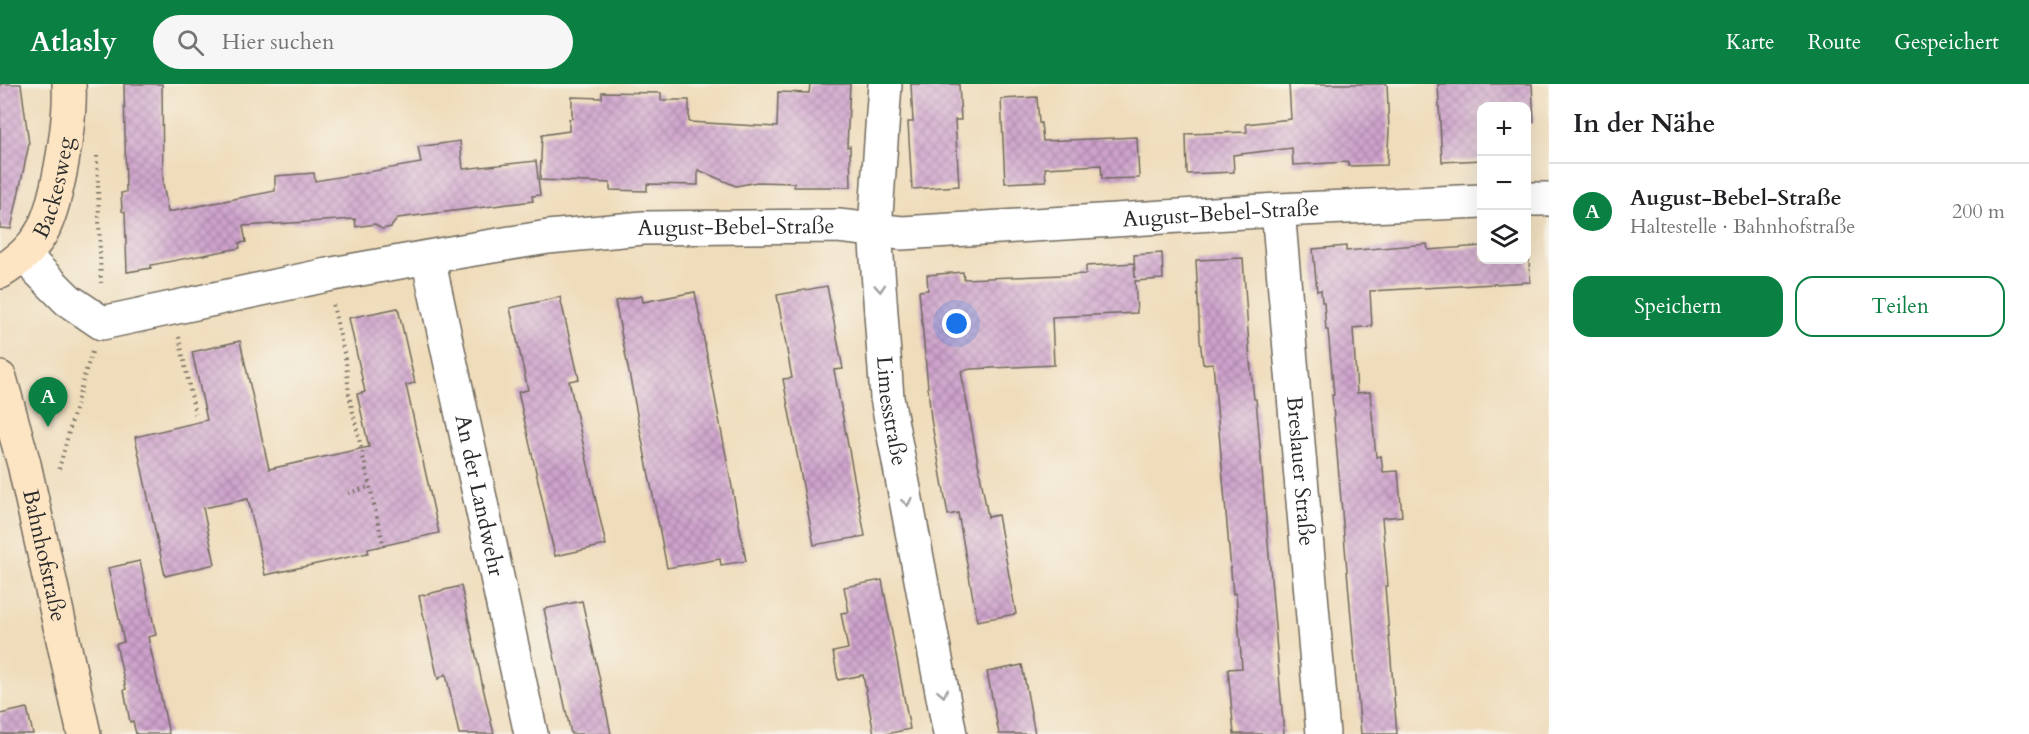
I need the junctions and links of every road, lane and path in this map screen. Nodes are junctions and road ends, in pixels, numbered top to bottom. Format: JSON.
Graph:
{"nodes":[{"id":1,"x":69,"y":84,"type":"edge"},
{"id":2,"x":885,"y":84,"type":"edge"},
{"id":3,"x":97,"y":151,"type":"dead end"},
{"id":4,"x":1549,"y":198,"type":"edge"},
{"id":5,"x":1531,"y":200,"type":"edge"},
{"id":6,"x":1477,"y":201,"type":"edge"},
{"id":7,"x":1278,"y":210,"type":"junction"},
{"id":8,"x":875,"y":230,"type":"junction"},
{"id":9,"x":428,"y":258,"type":"junction"},
{"id":10,"x":12,"y":264,"type":"edge"},
{"id":11,"x":327,"y":275,"type":"junction"},
{"id":12,"x":173,"y":310,"type":"junction"},
{"id":13,"x":102,"y":323,"type":"junction"},
{"id":14,"x":0,"y":378,"type":"edge"},
{"id":15,"x":195,"y":414,"type":"dead end"},
{"id":16,"x":58,"y":475,"type":"dead end"},
{"id":17,"x":370,"y":487,"type":"junction"},
{"id":18,"x":348,"y":492,"type":"dead end"},
{"id":19,"x":384,"y":548,"type":"dead end"},
{"id":20,"x":84,"y":734,"type":"edge"},
{"id":21,"x":531,"y":734,"type":"edge"},
{"id":22,"x":950,"y":734,"type":"edge"},
{"id":23,"x":1323,"y":734,"type":"edge"}],
"edges":[{"from":1,"to":10,"type":"street","name":"Backesweg"},
{"from":2,"to":8,"type":"street","name":"Limesstraße"},
{"from":3,"to":13,"type":"path"},
{"from":4,"to":5,"type":"street"},
{"from":6,"to":7,"type":"street","name":"August-Bebel-Straße"},
{"from":7,"to":8,"type":"street","name":"August-Bebel-Straße"},
{"from":7,"to":23,"type":"street","name":"Breslauer Straße"},
{"from":8,"to":9,"type":"street","name":"August-Bebel-Straße"},
{"from":8,"to":22,"type":"street","name":"Limesstraße","one_way":true},
{"from":9,"to":11,"type":"street","name":"August-Bebel-Straße"},
{"from":9,"to":21,"type":"street","name":"An der Landwehr"},
{"from":10,"to":13,"type":"street"},
{"from":11,"to":12,"type":"street","name":"August-Bebel-Straße"},
{"from":11,"to":17,"type":"path"},
{"from":12,"to":13,"type":"street","name":"August-Bebel-Straße"},
{"from":12,"to":15,"type":"path"},
{"from":13,"to":16,"type":"path"},
{"from":14,"to":20,"type":"street","name":"Bahnhofstraße"},
{"from":17,"to":18,"type":"path"},
{"from":17,"to":19,"type":"path"}]}
